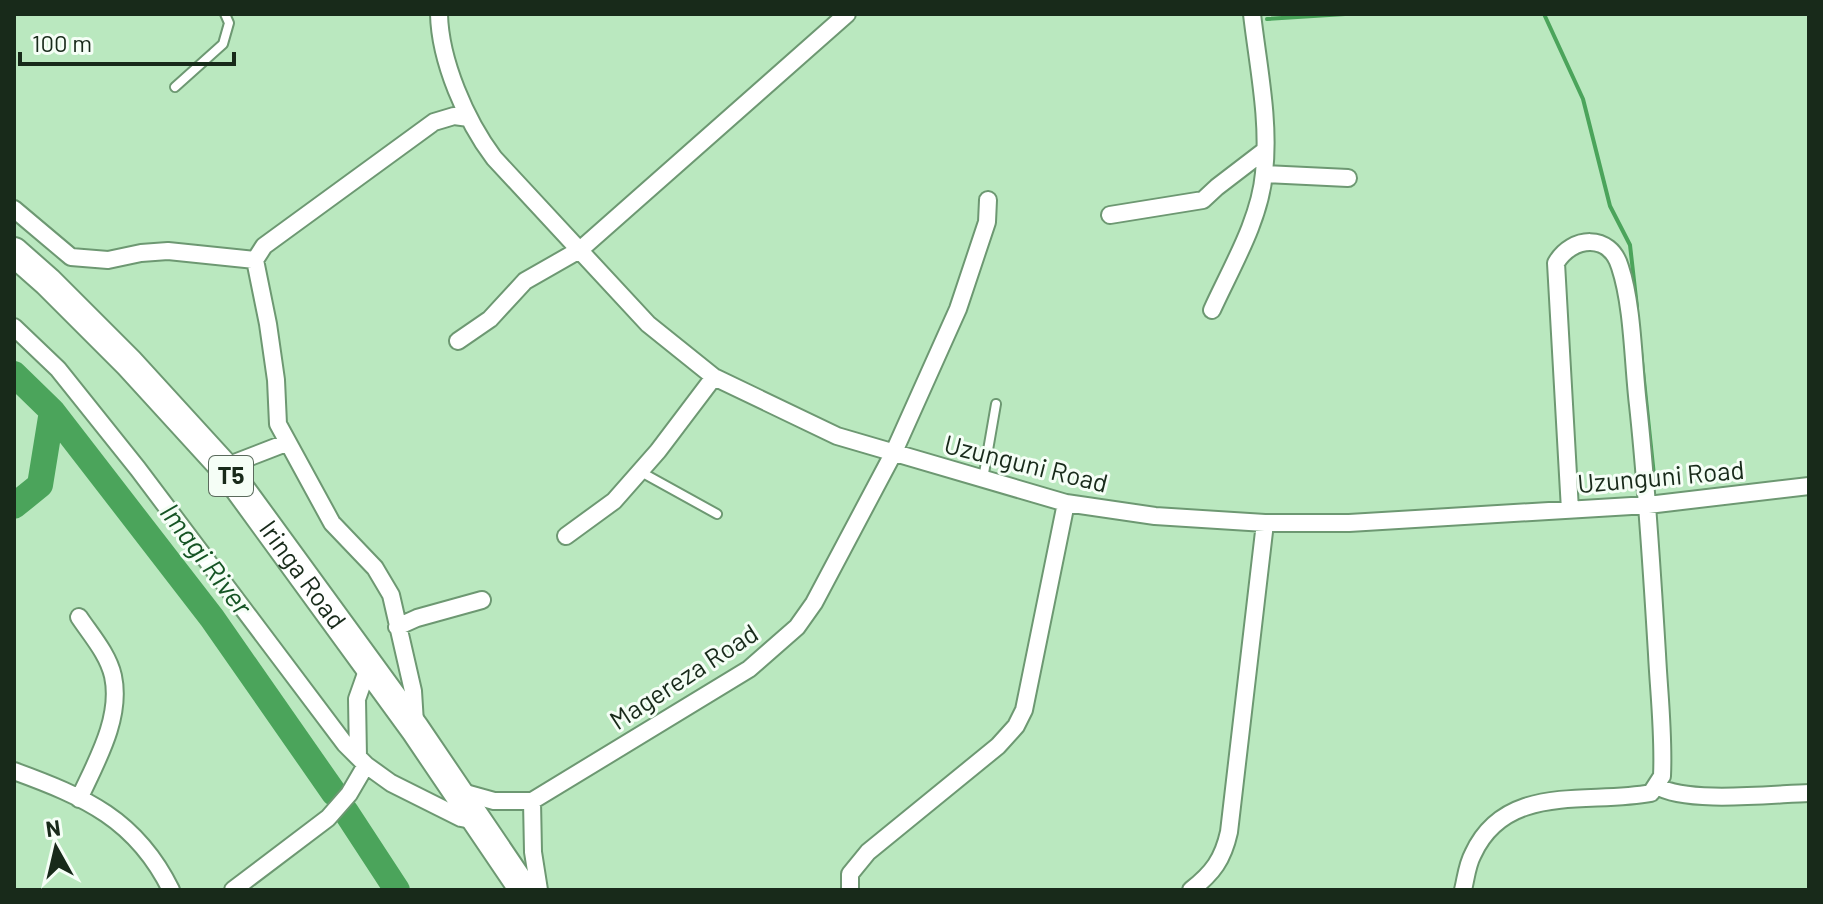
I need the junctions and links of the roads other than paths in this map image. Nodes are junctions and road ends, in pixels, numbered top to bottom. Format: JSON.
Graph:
{"nodes":[{"id":1,"x":225,"y":14,"type":"edge"},
{"id":2,"x":439,"y":14,"type":"edge"},
{"id":3,"x":847,"y":14,"type":"edge"},
{"id":4,"x":1252,"y":14,"type":"edge"},
{"id":5,"x":175,"y":87,"type":"dead end"},
{"id":6,"x":469,"y":118,"type":"junction"},
{"id":7,"x":1264,"y":151,"type":"junction"},
{"id":8,"x":1264,"y":174,"type":"junction"},
{"id":9,"x":1348,"y":178,"type":"dead end"},
{"id":10,"x":988,"y":200,"type":"dead end"},
{"id":11,"x":14,"y":209,"type":"edge"},
{"id":12,"x":1110,"y":215,"type":"dead end"},
{"id":13,"x":581,"y":249,"type":"junction"},
{"id":14,"x":14,"y":252,"type":"edge"},
{"id":15,"x":255,"y":260,"type":"junction"},
{"id":16,"x":1212,"y":310,"type":"dead end"},
{"id":17,"x":14,"y":327,"type":"edge"},
{"id":18,"x":458,"y":341,"type":"dead end"},
{"id":19,"x":714,"y":377,"type":"junction"},
{"id":20,"x":996,"y":404,"type":"dead end"},
{"id":21,"x":286,"y":443,"type":"junction"},
{"id":22,"x":893,"y":454,"type":"junction"},
{"id":23,"x":224,"y":467,"type":"junction"},
{"id":24,"x":640,"y":471,"type":"junction"},
{"id":25,"x":982,"y":480,"type":"junction"},
{"id":26,"x":1809,"y":486,"type":"edge"},
{"id":27,"x":1066,"y":503,"type":"junction"},
{"id":28,"x":1648,"y":505,"type":"junction"},
{"id":29,"x":1570,"y":510,"type":"junction"},
{"id":30,"x":717,"y":514,"type":"dead end"},
{"id":31,"x":1265,"y":523,"type":"junction"},
{"id":32,"x":566,"y":536,"type":"dead end"},
{"id":33,"x":482,"y":600,"type":"dead end"},
{"id":34,"x":79,"y":617,"type":"dead end"},
{"id":35,"x":397,"y":627,"type":"junction"},
{"id":36,"x":369,"y":665,"type":"junction"},
{"id":37,"x":415,"y":729,"type":"junction"},
{"id":38,"x":362,"y":761,"type":"junction"},
{"id":39,"x":14,"y":771,"type":"edge"},
{"id":40,"x":1657,"y":786,"type":"junction"},
{"id":41,"x":457,"y":790,"type":"junction"},
{"id":42,"x":1809,"y":793,"type":"edge"},
{"id":43,"x":79,"y":799,"type":"junction"},
{"id":44,"x":532,"y":801,"type":"junction"},
{"id":45,"x":478,"y":821,"type":"junction"},
{"id":46,"x":171,"y":890,"type":"edge"},
{"id":47,"x":233,"y":890,"type":"edge"},
{"id":48,"x":524,"y":890,"type":"edge"},
{"id":49,"x":539,"y":890,"type":"edge"},
{"id":50,"x":850,"y":890,"type":"edge"},
{"id":51,"x":1191,"y":890,"type":"edge"},
{"id":52,"x":1463,"y":890,"type":"edge"}],
"edges":[{"from":1,"to":5,"type":"lane"},
{"from":2,"to":6,"type":"street","name":"Uzunguni Road"},
{"from":3,"to":13,"type":"street"},
{"from":4,"to":7,"type":"street"},
{"from":6,"to":13,"type":"street","name":"Uzunguni Road"},
{"from":6,"to":15,"type":"street"},
{"from":7,"to":8,"type":"street"},
{"from":7,"to":12,"type":"street"},
{"from":8,"to":9,"type":"street"},
{"from":8,"to":16,"type":"street"},
{"from":10,"to":22,"type":"street","name":"Magereza Road"},
{"from":11,"to":15,"type":"street"},
{"from":13,"to":18,"type":"street"},
{"from":13,"to":19,"type":"street","name":"Uzunguni Road"},
{"from":14,"to":23,"type":"highway","name":"Iringa Road","number":"T5"},
{"from":15,"to":21,"type":"street"},
{"from":17,"to":38,"type":"street"},
{"from":19,"to":22,"type":"street","name":"Uzunguni Road"},
{"from":19,"to":24,"type":"street"},
{"from":20,"to":25,"type":"lane"},
{"from":21,"to":23,"type":"street"},
{"from":21,"to":35,"type":"street"},
{"from":22,"to":25,"type":"street","name":"Uzunguni Road"},
{"from":22,"to":44,"type":"street","name":"Magereza Road"},
{"from":23,"to":36,"type":"highway","name":"Iringa Road","number":"T5"},
{"from":24,"to":30,"type":"lane"},
{"from":24,"to":32,"type":"street"},
{"from":25,"to":27,"type":"street","name":"Uzunguni Road"},
{"from":26,"to":28,"type":"street","name":"Uzunguni Road"},
{"from":27,"to":31,"type":"street","name":"Uzunguni Road"},
{"from":27,"to":50,"type":"street"},
{"from":28,"to":29,"type":"street","name":"Uzunguni Road"},
{"from":28,"to":29,"type":"street"},
{"from":28,"to":40,"type":"street"},
{"from":29,"to":31,"type":"street","name":"Uzunguni Road"},
{"from":31,"to":51,"type":"street"},
{"from":33,"to":35,"type":"street"},
{"from":34,"to":43,"type":"street"},
{"from":35,"to":37,"type":"street"},
{"from":36,"to":37,"type":"highway","name":"Iringa Road","number":"T5"},
{"from":36,"to":38,"type":"street"},
{"from":37,"to":41,"type":"highway","name":"Iringa Road","number":"T5"},
{"from":38,"to":45,"type":"street"},
{"from":38,"to":47,"type":"street"},
{"from":39,"to":43,"type":"street"},
{"from":40,"to":42,"type":"street"},
{"from":40,"to":52,"type":"street"},
{"from":41,"to":44,"type":"street"},
{"from":41,"to":45,"type":"highway","name":"Iringa Road","number":"T5"},
{"from":43,"to":46,"type":"street"},
{"from":44,"to":49,"type":"street"},
{"from":45,"to":48,"type":"highway","name":"Iringa Road","number":"T5"}]}
